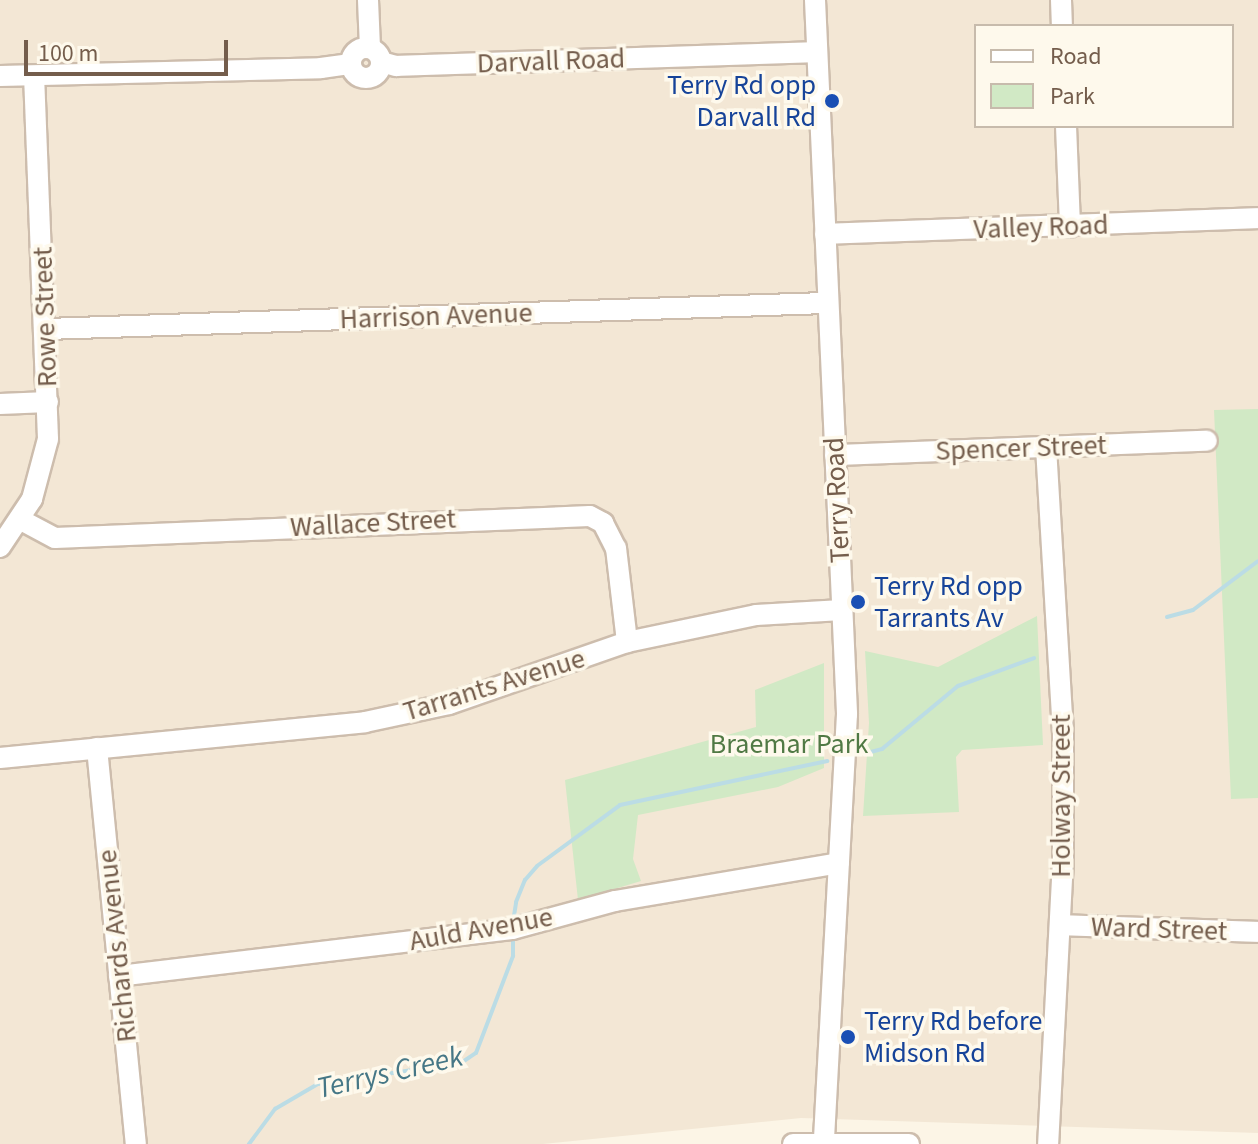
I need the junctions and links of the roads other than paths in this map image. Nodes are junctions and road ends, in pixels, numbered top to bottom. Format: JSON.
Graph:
{"nodes":[{"id":1,"x":368,"y":0,"type":"edge"},
{"id":2,"x":815,"y":0,"type":"edge"},
{"id":3,"x":1061,"y":0,"type":"edge"},
{"id":4,"x":1062,"y":24,"type":"edge"},
{"id":5,"x":817,"y":52,"type":"junction"},
{"id":6,"x":375,"y":55,"type":"junction"},
{"id":7,"x":0,"y":76,"type":"edge"},
{"id":8,"x":34,"y":76,"type":"junction"},
{"id":9,"x":1066,"y":128,"type":"edge"},
{"id":10,"x":1258,"y":218,"type":"edge"},
{"id":11,"x":1070,"y":227,"type":"junction"},
{"id":12,"x":825,"y":234,"type":"junction"},
{"id":13,"x":826,"y":303,"type":"junction"},
{"id":14,"x":46,"y":329,"type":"junction"},
{"id":15,"x":48,"y":402,"type":"junction"},
{"id":16,"x":0,"y":404,"type":"edge"},
{"id":17,"x":1207,"y":441,"type":"dead end"},
{"id":18,"x":1046,"y":447,"type":"junction"},
{"id":19,"x":835,"y":455,"type":"junction"},
{"id":20,"x":21,"y":520,"type":"junction"},
{"id":21,"x":0,"y":547,"type":"edge"},
{"id":22,"x":842,"y":610,"type":"junction"},
{"id":23,"x":627,"y":642,"type":"junction"},
{"id":24,"x":97,"y":748,"type":"junction"},
{"id":25,"x":0,"y":758,"type":"edge"},
{"id":26,"x":839,"y":863,"type":"junction"},
{"id":27,"x":1060,"y":925,"type":"junction"},
{"id":28,"x":1258,"y":932,"type":"edge"},
{"id":29,"x":119,"y":976,"type":"junction"},
{"id":30,"x":824,"y":1143,"type":"edge"},
{"id":31,"x":136,"y":1144,"type":"edge"},
{"id":32,"x":793,"y":1144,"type":"edge"},
{"id":33,"x":909,"y":1144,"type":"edge"},
{"id":34,"x":1048,"y":1144,"type":"edge"}],
"edges":[{"from":1,"to":6,"type":"street"},
{"from":2,"to":5,"type":"street","name":"Terry Road"},
{"from":3,"to":4,"type":"street"},
{"from":5,"to":6,"type":"street","name":"Darvall Road"},
{"from":5,"to":12,"type":"street","name":"Terry Road"},
{"from":6,"to":8,"type":"street","name":"Darvall Road"},
{"from":7,"to":8,"type":"street"},
{"from":8,"to":14,"type":"street","name":"Rowe Street"},
{"from":9,"to":11,"type":"street"},
{"from":10,"to":11,"type":"street","name":"Valley Road"},
{"from":11,"to":12,"type":"street","name":"Valley Road"},
{"from":12,"to":13,"type":"street","name":"Terry Road"},
{"from":13,"to":14,"type":"street","name":"Harrison Avenue"},
{"from":13,"to":19,"type":"street","name":"Terry Road"},
{"from":14,"to":15,"type":"street","name":"Rowe Street"},
{"from":15,"to":16,"type":"street"},
{"from":15,"to":20,"type":"street","name":"Rowe Street"},
{"from":17,"to":18,"type":"street","name":"Spencer Street"},
{"from":18,"to":19,"type":"street","name":"Spencer Street"},
{"from":18,"to":27,"type":"street","name":"Holway Street"},
{"from":19,"to":22,"type":"street","name":"Terry Road"},
{"from":20,"to":21,"type":"street","name":"Rowe Street"},
{"from":20,"to":23,"type":"street","name":"Wallace Street"},
{"from":22,"to":23,"type":"street","name":"Tarrants Avenue"},
{"from":22,"to":26,"type":"street","name":"Terry Road"},
{"from":23,"to":24,"type":"street","name":"Tarrants Avenue"},
{"from":24,"to":25,"type":"street","name":"Tarrants Avenue"},
{"from":24,"to":29,"type":"street","name":"Richards Avenue"},
{"from":26,"to":29,"type":"street","name":"Auld Avenue"},
{"from":26,"to":30,"type":"street","name":"Terry Road"},
{"from":27,"to":28,"type":"street","name":"Ward Street"},
{"from":27,"to":34,"type":"street","name":"Holway Street"},
{"from":29,"to":31,"type":"street","name":"Richards Avenue"},
{"from":30,"to":32,"type":"street"},
{"from":30,"to":33,"type":"street"}]}
